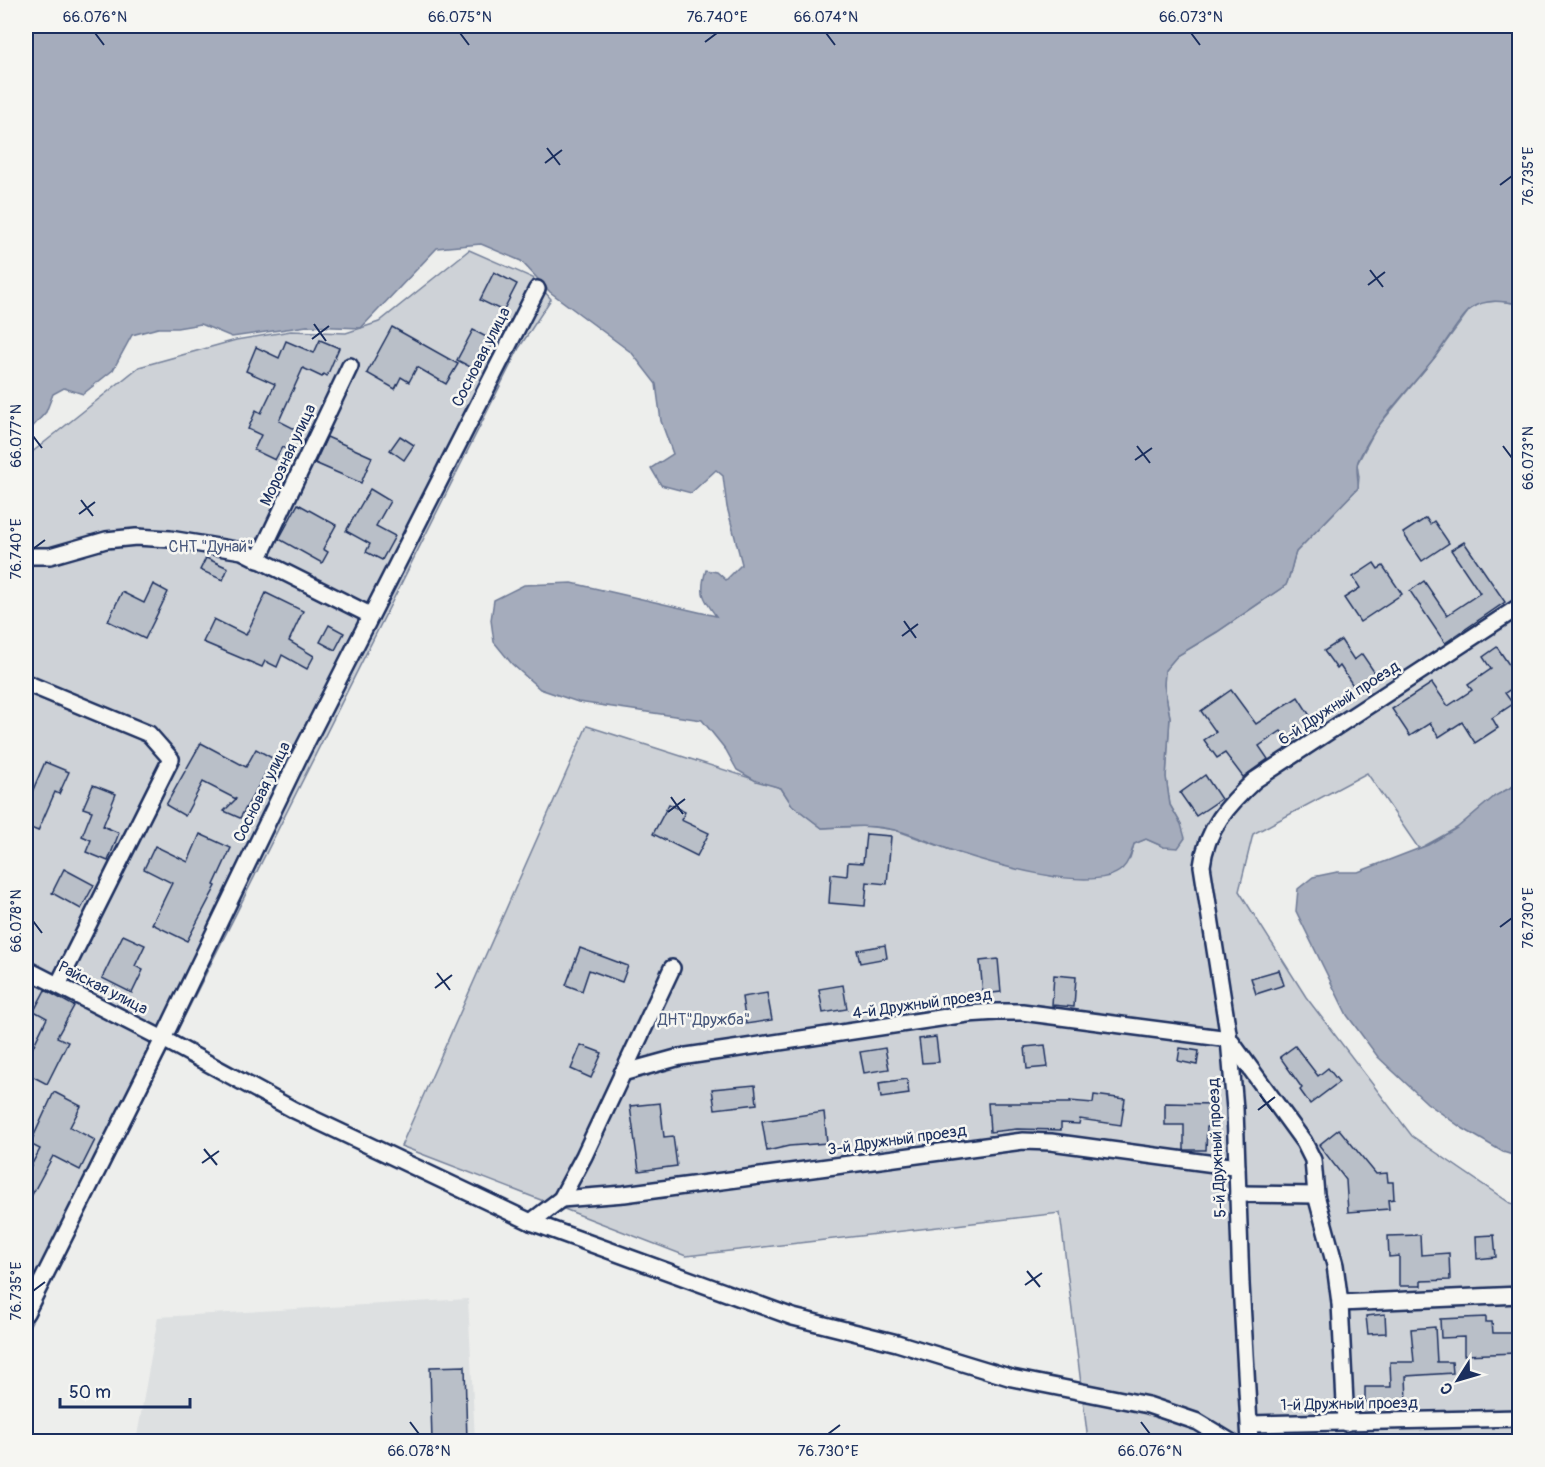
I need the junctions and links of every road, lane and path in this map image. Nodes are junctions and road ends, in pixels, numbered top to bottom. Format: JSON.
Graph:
{"nodes":[{"id":1,"x":537,"y":289,"type":"dead end"},
{"id":2,"x":350,"y":366,"type":"dead end"},
{"id":3,"x":26,"y":556,"type":"edge"},
{"id":4,"x":258,"y":560,"type":"junction"},
{"id":5,"x":1520,"y":606,"type":"edge"},
{"id":6,"x":370,"y":615,"type":"junction"},
{"id":7,"x":26,"y":683,"type":"edge"},
{"id":8,"x":1203,"y":854,"type":"joint"},
{"id":9,"x":672,"y":968,"type":"dead end"},
{"id":10,"x":26,"y":969,"type":"edge"},
{"id":11,"x":58,"y":985,"type":"junction"},
{"id":12,"x":163,"y":1039,"type":"junction"},
{"id":13,"x":1229,"y":1039,"type":"junction"},
{"id":14,"x":622,"y":1073,"type":"junction"},
{"id":15,"x":1237,"y":1167,"type":"junction"},
{"id":16,"x":1238,"y":1194,"type":"junction"},
{"id":17,"x":1316,"y":1195,"type":"junction"},
{"id":18,"x":561,"y":1199,"type":"junction"},
{"id":19,"x":531,"y":1222,"type":"junction"},
{"id":20,"x":1520,"y":1295,"type":"edge"},
{"id":21,"x":1340,"y":1303,"type":"junction"},
{"id":22,"x":26,"y":1313,"type":"edge"},
{"id":23,"x":1520,"y":1418,"type":"edge"},
{"id":24,"x":1346,"y":1423,"type":"junction"},
{"id":25,"x":1251,"y":1424,"type":"junction"},
{"id":26,"x":1231,"y":1442,"type":"edge"},
{"id":27,"x":1250,"y":1442,"type":"edge"}],
"edges":[{"from":1,"to":6,"type":"street","name":"Сосновая улица"},
{"from":2,"to":4,"type":"street","name":"Морозная улица"},
{"from":3,"to":4,"type":"street"},
{"from":4,"to":6,"type":"street"},
{"from":5,"to":8,"type":"street","name":"6-й Дружный проезд"},
{"from":6,"to":12,"type":"street","name":"Сосновая улица"},
{"from":7,"to":11,"type":"street"},
{"from":8,"to":13,"type":"street","name":"5-й Дружный проезд"},
{"from":9,"to":14,"type":"street"},
{"from":10,"to":11,"type":"street","name":"Райская улица"},
{"from":11,"to":12,"type":"street","name":"Райская улица"},
{"from":12,"to":19,"type":"street","name":"Райская улица"},
{"from":12,"to":22,"type":"street","name":"Сосновая улица"},
{"from":13,"to":14,"type":"street","name":"4-й Дружный проезд"},
{"from":13,"to":15,"type":"street","name":"5-й Дружный проезд"},
{"from":13,"to":17,"type":"street"},
{"from":14,"to":18,"type":"street"},
{"from":15,"to":16,"type":"street","name":"5-й Дружный проезд"},
{"from":15,"to":18,"type":"street","name":"3-й Дружный проезд"},
{"from":16,"to":17,"type":"street"},
{"from":16,"to":25,"type":"street","name":"5-й Дружный проезд"},
{"from":17,"to":21,"type":"street"},
{"from":18,"to":19,"type":"street"},
{"from":19,"to":26,"type":"street","name":"Райская улица"},
{"from":20,"to":21,"type":"street"},
{"from":21,"to":24,"type":"street"},
{"from":23,"to":24,"type":"street","name":"1-й Дружный проезд"},
{"from":24,"to":25,"type":"street","name":"1-й Дружный проезд"},
{"from":25,"to":27,"type":"street","name":"5-й Дружный проезд"}]}
